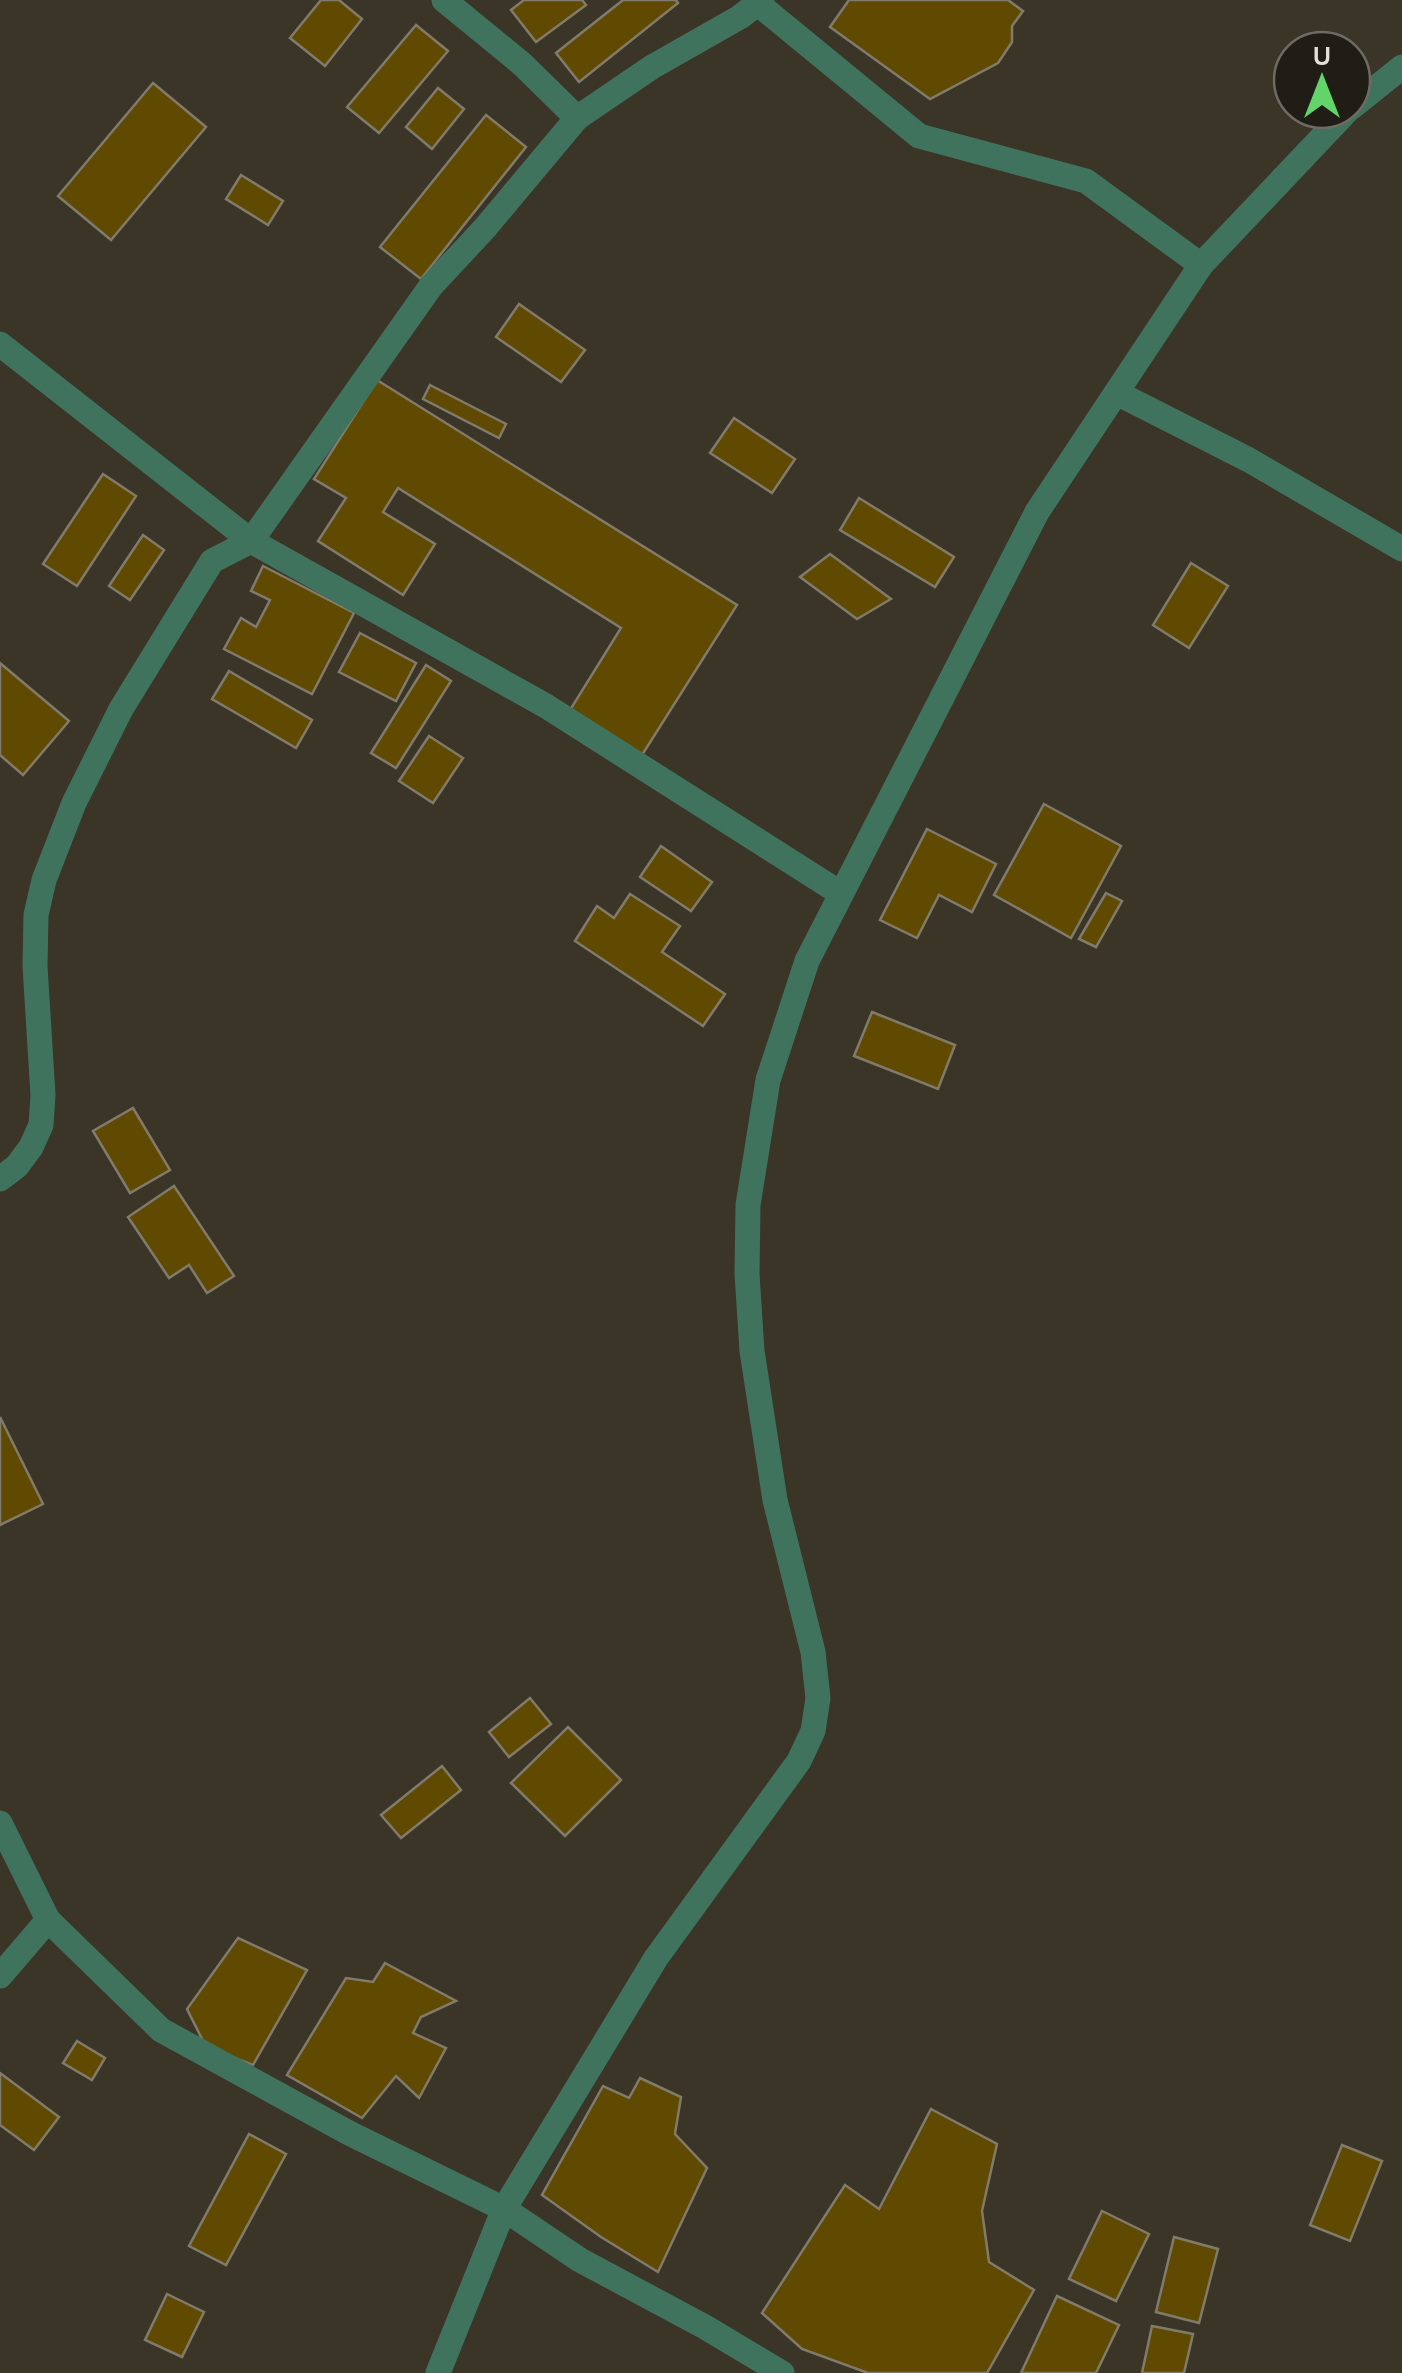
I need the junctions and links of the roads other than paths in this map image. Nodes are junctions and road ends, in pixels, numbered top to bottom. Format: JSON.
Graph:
{"nodes":[{"id":1,"x":444,"y":0,"type":"edge"},
{"id":2,"x":760,"y":2,"type":"edge"},
{"id":3,"x":1402,"y":67,"type":"edge"},
{"id":4,"x":1372,"y":91,"type":"edge"},
{"id":5,"x":577,"y":118,"type":"junction"},
{"id":6,"x":1329,"y":130,"type":"edge"},
{"id":7,"x":1201,"y":265,"type":"junction"},
{"id":8,"x":0,"y":344,"type":"edge"},
{"id":9,"x":1117,"y":393,"type":"junction"},
{"id":10,"x":251,"y":541,"type":"junction"},
{"id":11,"x":1402,"y":549,"type":"edge"},
{"id":12,"x":840,"y":894,"type":"junction"},
{"id":13,"x":0,"y":1179,"type":"edge"},
{"id":14,"x":0,"y":1823,"type":"edge"},
{"id":15,"x":48,"y":1920,"type":"junction"},
{"id":16,"x":0,"y":1976,"type":"edge"},
{"id":17,"x":504,"y":2209,"type":"junction"},
{"id":18,"x":438,"y":2373,"type":"edge"},
{"id":19,"x":782,"y":2373,"type":"edge"}],
"edges":[{"from":1,"to":5,"type":"street"},
{"from":2,"to":5,"type":"street"},
{"from":2,"to":7,"type":"street"},
{"from":3,"to":4,"type":"street"},
{"from":5,"to":10,"type":"street"},
{"from":6,"to":7,"type":"street"},
{"from":7,"to":9,"type":"street"},
{"from":8,"to":10,"type":"street"},
{"from":9,"to":11,"type":"street"},
{"from":9,"to":12,"type":"street"},
{"from":10,"to":12,"type":"street"},
{"from":10,"to":13,"type":"street"},
{"from":12,"to":17,"type":"street"},
{"from":14,"to":15,"type":"street"},
{"from":15,"to":16,"type":"street"},
{"from":15,"to":17,"type":"street"},
{"from":17,"to":18,"type":"street"},
{"from":17,"to":19,"type":"street"}]}
